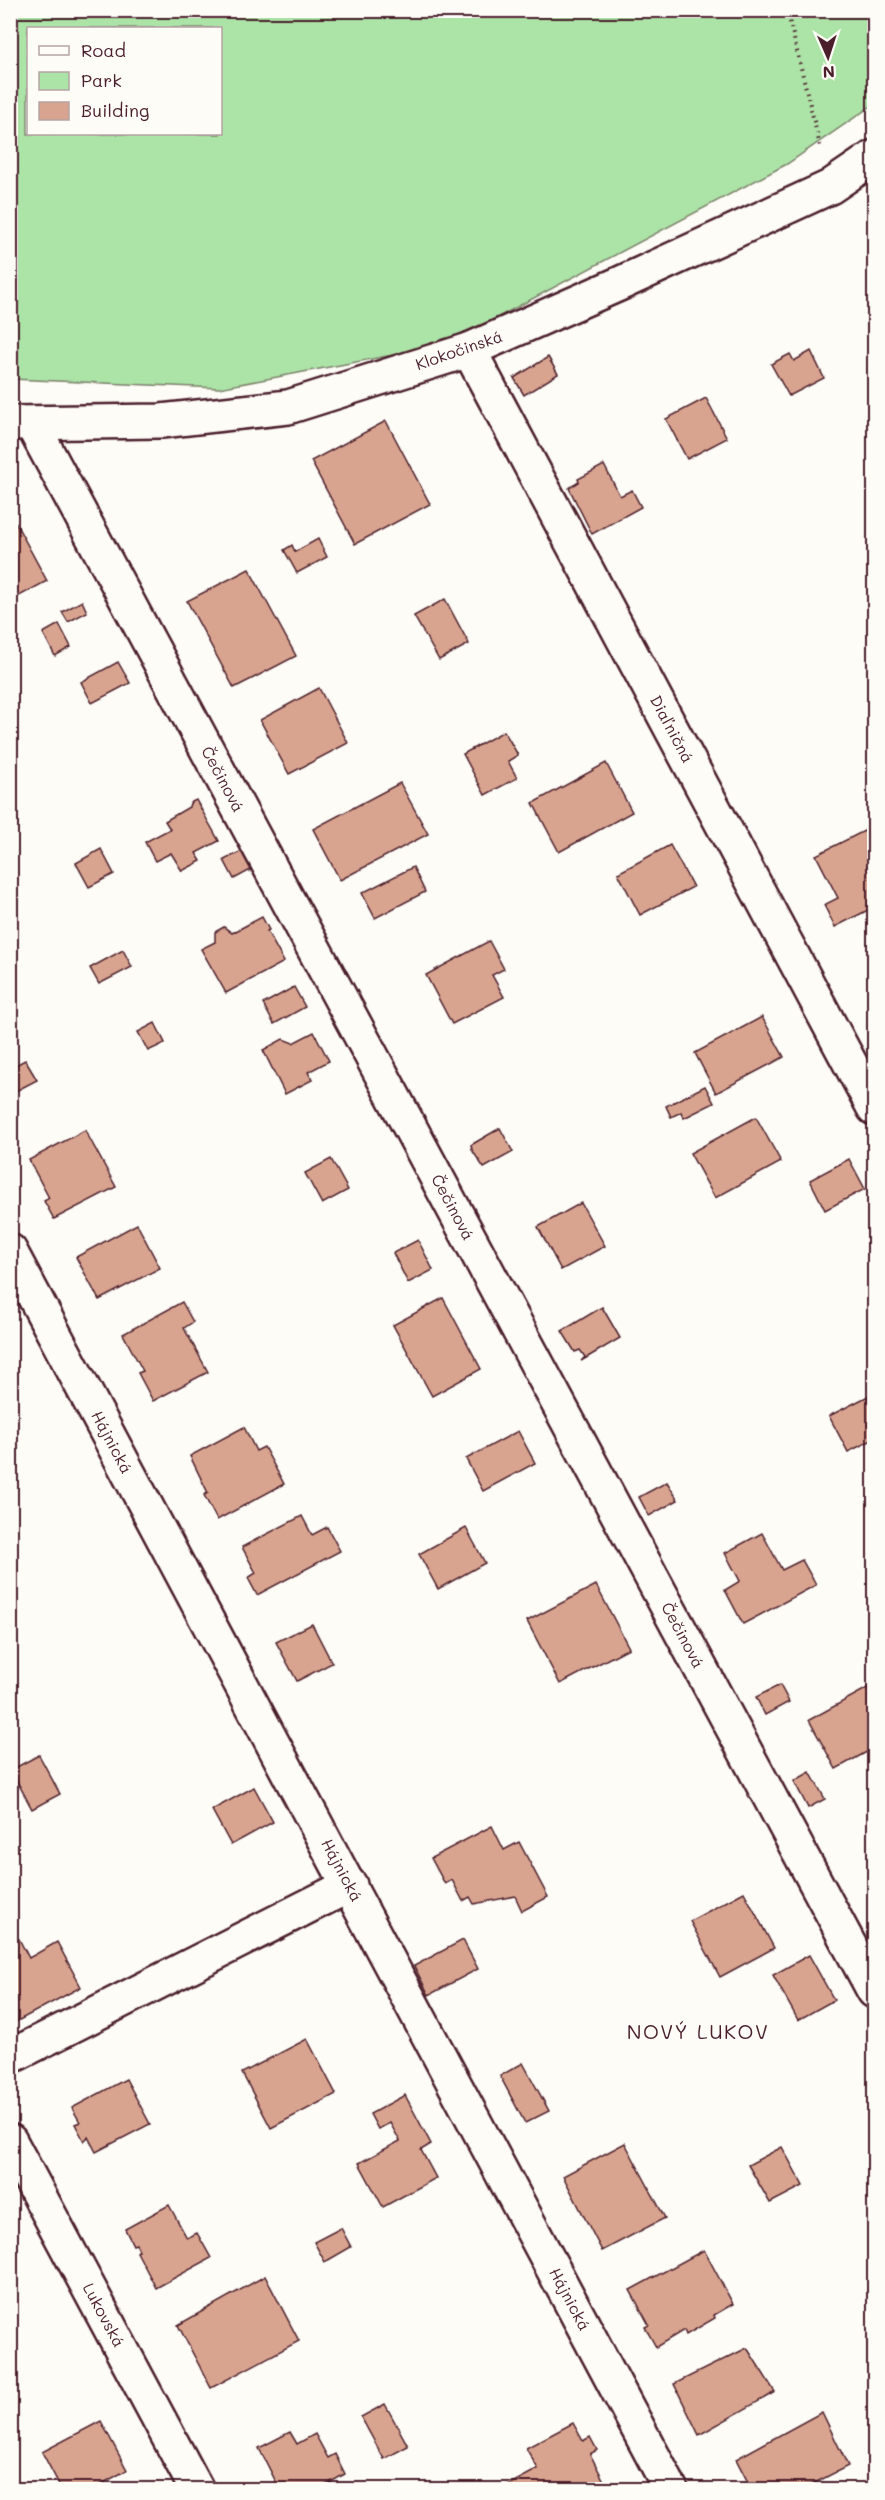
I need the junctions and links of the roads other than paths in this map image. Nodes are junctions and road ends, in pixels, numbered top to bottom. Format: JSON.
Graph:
{"nodes":[{"id":1,"x":874,"y":157,"type":"edge"},
{"id":2,"x":469,"y":350,"type":"junction"},
{"id":3,"x":21,"y":423,"type":"edge"},
{"id":4,"x":874,"y":1108,"type":"edge"},
{"id":5,"x":10,"y":1251,"type":"edge"},
{"id":6,"x":350,"y":1885,"type":"junction"},
{"id":7,"x":874,"y":1991,"type":"edge"},
{"id":8,"x":10,"y":2057,"type":"edge"},
{"id":9,"x":10,"y":2141,"type":"edge"},
{"id":10,"x":197,"y":2490,"type":"edge"},
{"id":11,"x":671,"y":2490,"type":"edge"}],
"edges":[{"from":1,"to":2,"type":"street","name":"Klokočinská"},
{"from":2,"to":3,"type":"street","name":"Klokočinská"},
{"from":2,"to":4,"type":"street","name":"Diaľničná"},
{"from":3,"to":7,"type":"street","name":"Čečinová"},
{"from":5,"to":6,"type":"street","name":"Hájnická"},
{"from":6,"to":8,"type":"street"},
{"from":6,"to":11,"type":"street","name":"Hájnická"},
{"from":9,"to":10,"type":"street","name":"Lukovská"}]}
